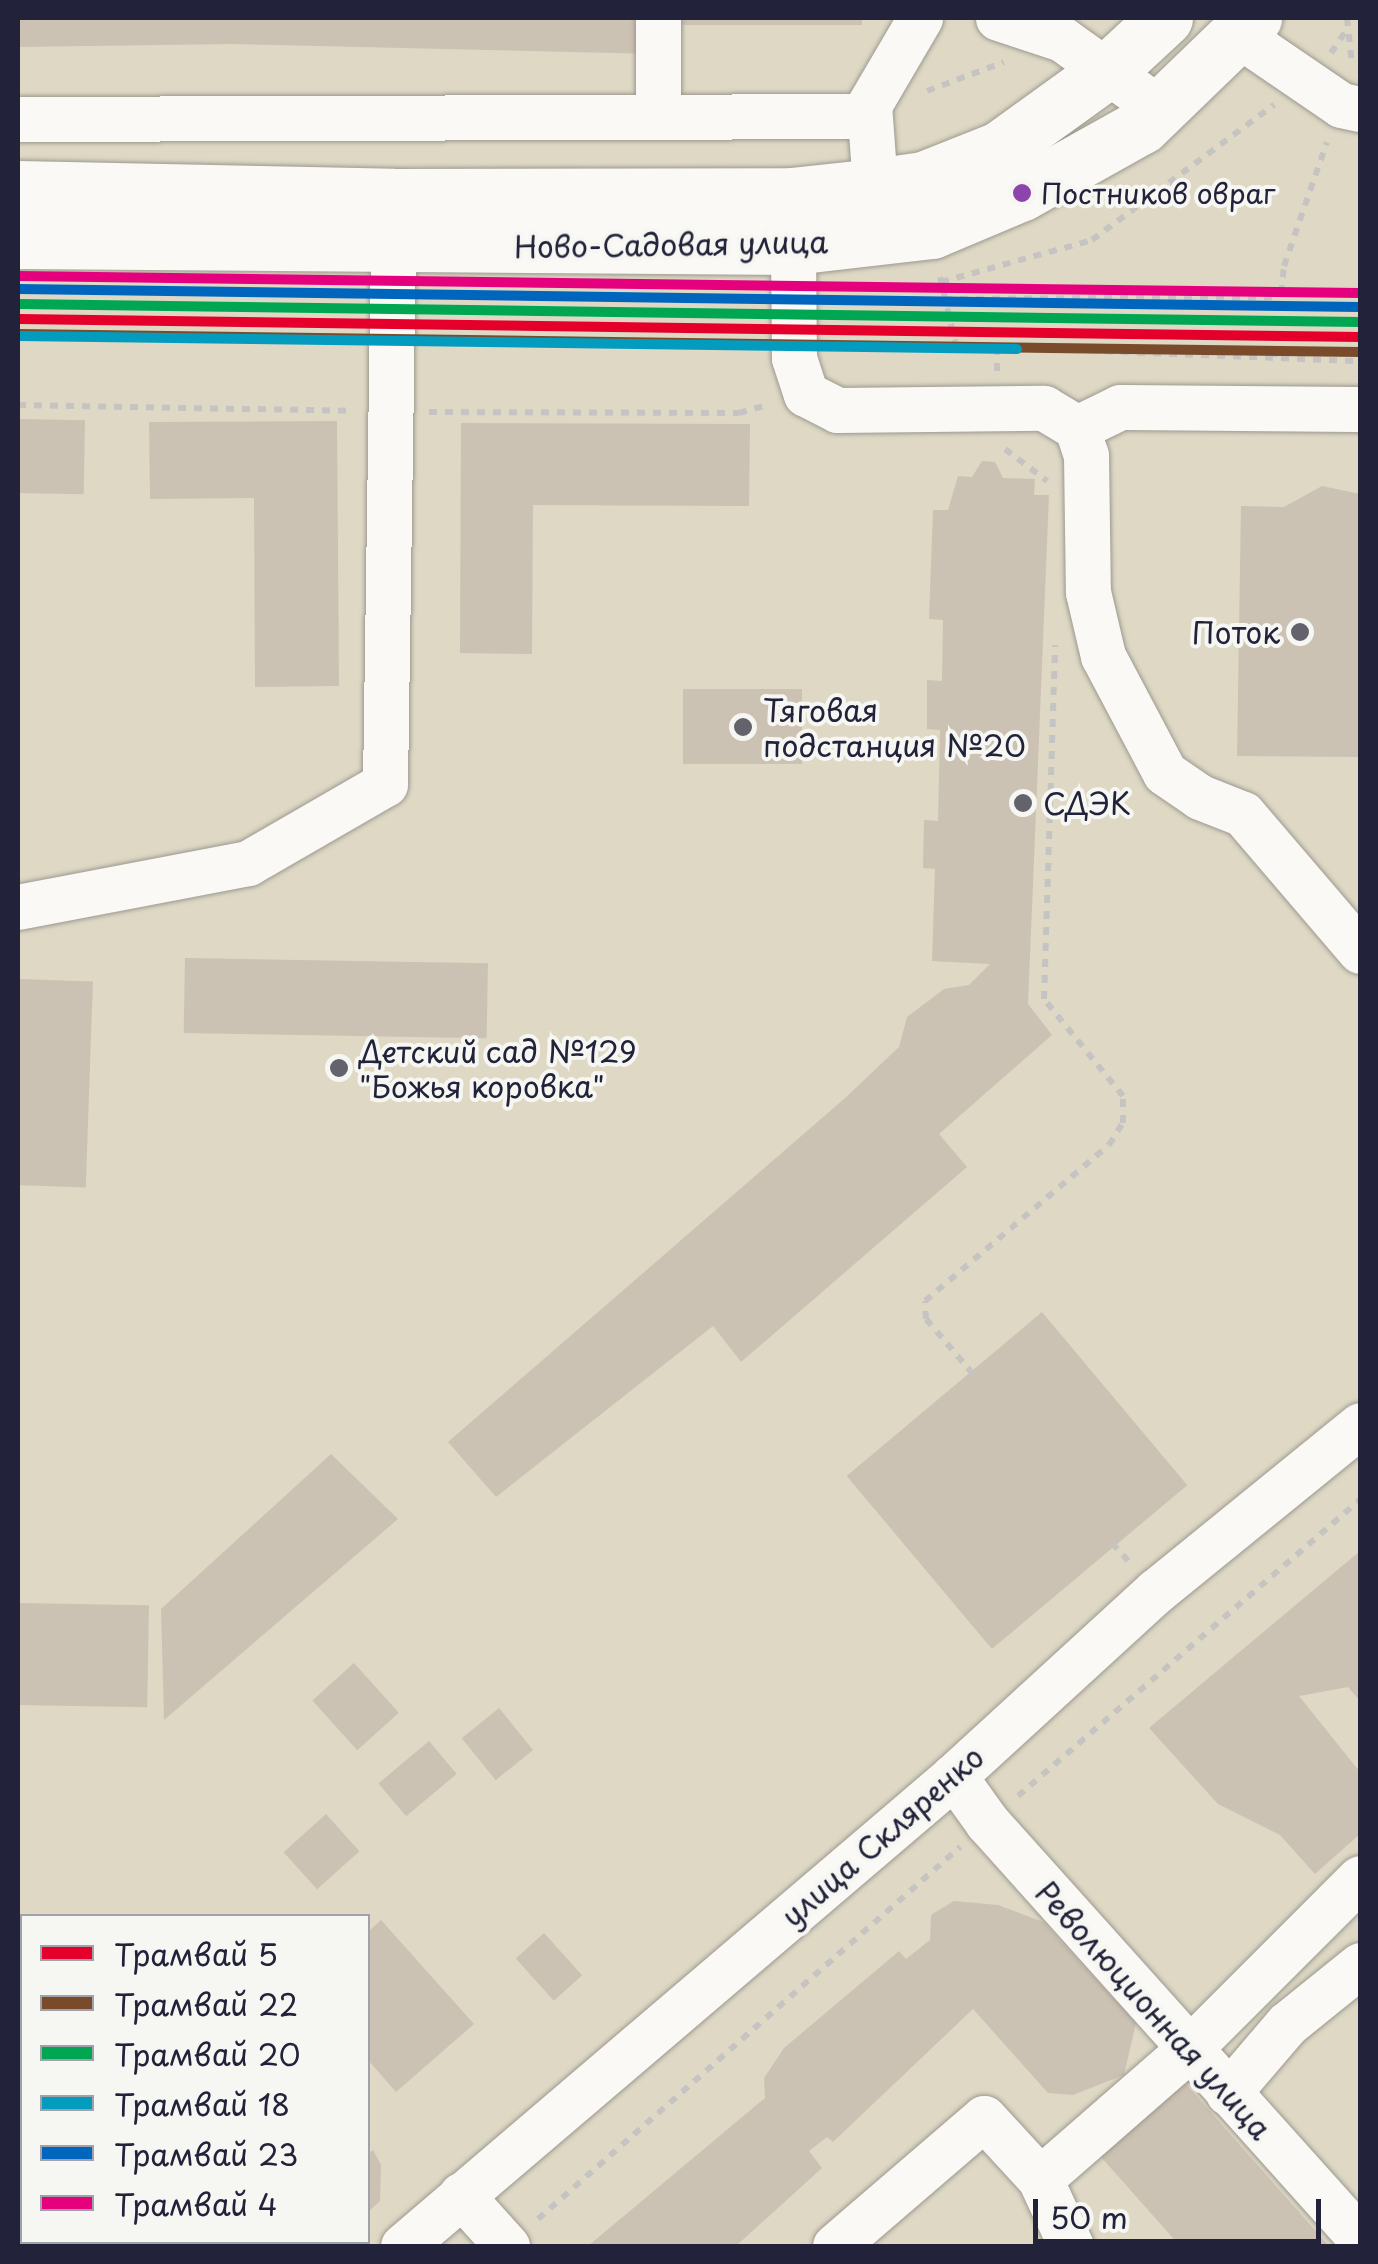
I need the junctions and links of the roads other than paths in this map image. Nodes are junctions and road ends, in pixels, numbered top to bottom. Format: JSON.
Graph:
{"nodes":[{"id":1,"x":658,"y":18,"type":"edge"},
{"id":2,"x":920,"y":18,"type":"edge"},
{"id":3,"x":998,"y":18,"type":"edge"},
{"id":4,"x":1165,"y":18,"type":"edge"},
{"id":5,"x":1247,"y":27,"type":"edge"},
{"id":6,"x":1110,"y":69,"type":"junction"},
{"id":7,"x":658,"y":102,"type":"dead end"},
{"id":8,"x":1351,"y":107,"type":"edge"},
{"id":9,"x":1160,"y":109,"type":"junction"},
{"id":10,"x":867,"y":116,"type":"junction"},
{"id":11,"x":18,"y":119,"type":"edge"},
{"id":12,"x":875,"y":186,"type":"junction"},
{"id":13,"x":18,"y":188,"type":"edge"},
{"id":14,"x":18,"y":241,"type":"edge"},
{"id":15,"x":392,"y":246,"type":"junction"},
{"id":16,"x":793,"y":247,"type":"junction"},
{"id":17,"x":1360,"y":409,"type":"edge"},
{"id":18,"x":1077,"y":428,"type":"junction"},
{"id":19,"x":18,"y":907,"type":"edge"},
{"id":20,"x":1360,"y":952,"type":"edge"},
{"id":21,"x":1360,"y":1426,"type":"edge"},
{"id":22,"x":954,"y":1776,"type":"junction"},
{"id":23,"x":1360,"y":1878,"type":"edge"},
{"id":24,"x":1360,"y":1965,"type":"edge"},
{"id":25,"x":1188,"y":2050,"type":"junction"},
{"id":26,"x":1228,"y":2093,"type":"junction"},
{"id":27,"x":1040,"y":2178,"type":"junction"},
{"id":28,"x":461,"y":2195,"type":"junction"},
{"id":29,"x":1360,"y":2238,"type":"edge"},
{"id":30,"x":514,"y":2240,"type":"edge"},
{"id":31,"x":403,"y":2246,"type":"edge"},
{"id":32,"x":834,"y":2246,"type":"edge"},
{"id":33,"x":1072,"y":2246,"type":"edge"}],
"edges":[{"from":1,"to":7,"type":"street"},
{"from":2,"to":10,"type":"street"},
{"from":3,"to":6,"type":"street"},
{"from":4,"to":6,"type":"main road","name":"Ново-Садовая улица"},
{"from":5,"to":8,"type":"street"},
{"from":5,"to":9,"type":"main road","name":"Ново-Садовая улица"},
{"from":6,"to":9,"type":"street"},
{"from":6,"to":12,"type":"main road","name":"Ново-Садовая улица"},
{"from":9,"to":16,"type":"main road","name":"Ново-Садовая улица"},
{"from":10,"to":11,"type":"street"},
{"from":10,"to":12,"type":"street"},
{"from":12,"to":13,"type":"main road","name":"Ново-Садовая улица"},
{"from":14,"to":15,"type":"main road","name":"Ново-Садовая улица"},
{"from":15,"to":16,"type":"main road","name":"Ново-Садовая улица"},
{"from":15,"to":19,"type":"street"},
{"from":16,"to":18,"type":"street"},
{"from":17,"to":18,"type":"street"},
{"from":18,"to":20,"type":"street"},
{"from":21,"to":22,"type":"street","name":"улица Скляренко"},
{"from":22,"to":25,"type":"street","name":"Революционная улица"},
{"from":22,"to":28,"type":"street","name":"улица Скляренко"},
{"from":23,"to":25,"type":"street"},
{"from":24,"to":26,"type":"street"},
{"from":25,"to":26,"type":"street","name":"Революционная улица"},
{"from":25,"to":27,"type":"street"},
{"from":26,"to":29,"type":"street","name":"Революционная улица"},
{"from":27,"to":32,"type":"street"},
{"from":27,"to":33,"type":"street"},
{"from":28,"to":30,"type":"street"},
{"from":28,"to":31,"type":"street","name":"улица Скляренко"}]}
